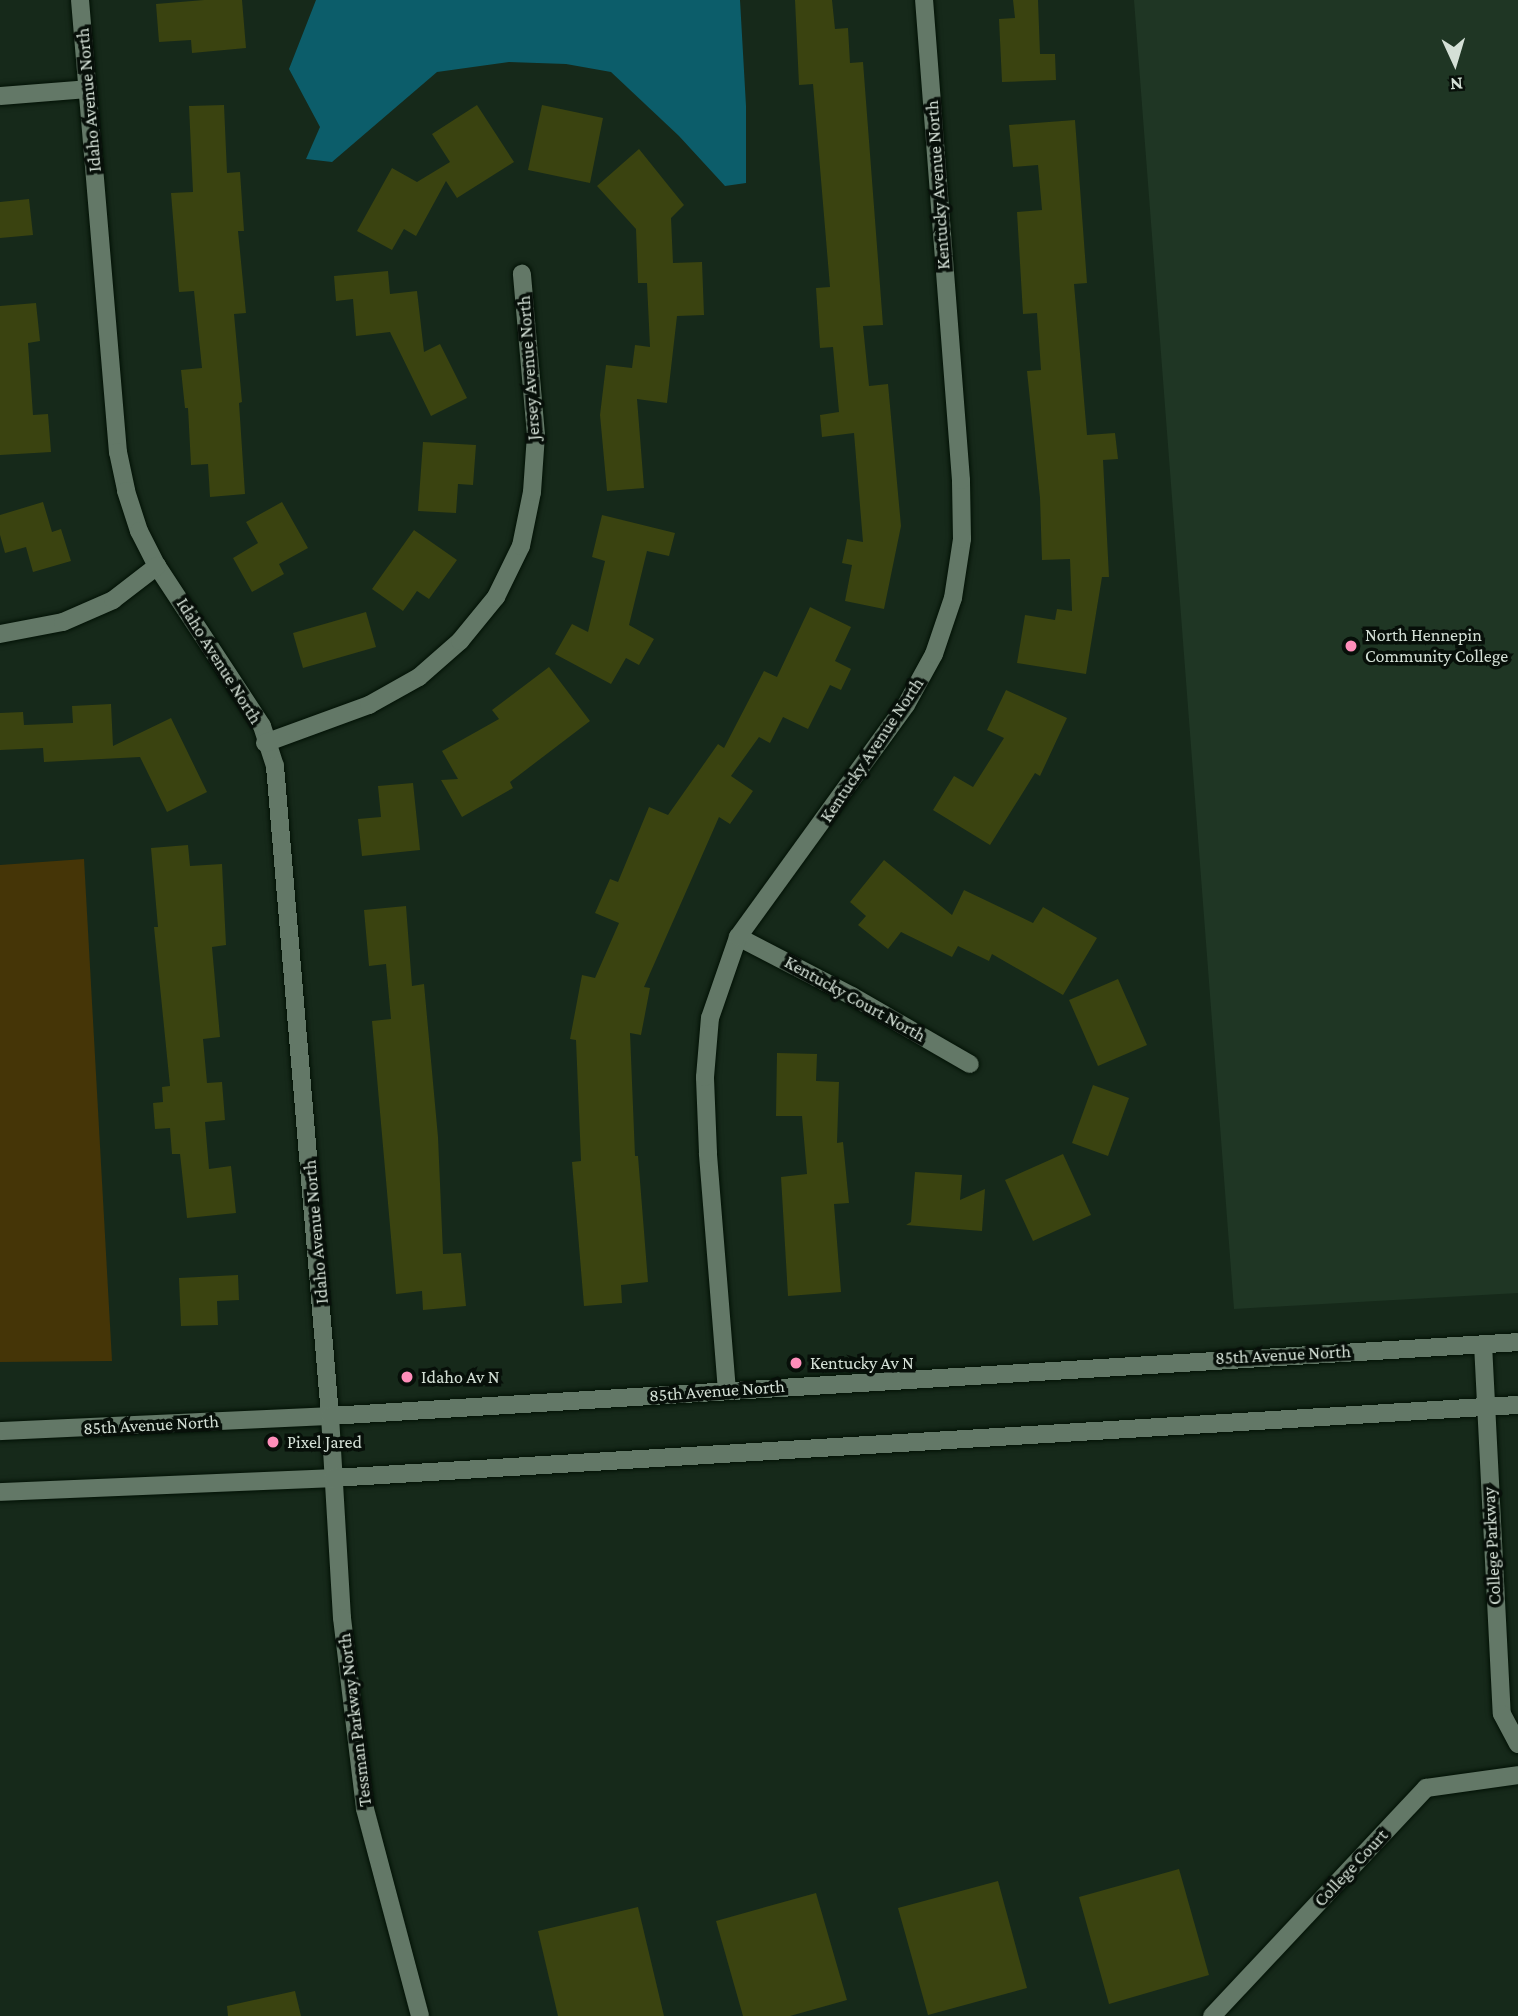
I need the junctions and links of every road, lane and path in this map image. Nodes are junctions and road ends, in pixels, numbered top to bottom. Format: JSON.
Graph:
{"nodes":[{"id":1,"x":80,"y":0,"type":"edge"},
{"id":2,"x":924,"y":0,"type":"edge"},
{"id":3,"x":88,"y":89,"type":"junction"},
{"id":4,"x":0,"y":96,"type":"edge"},
{"id":5,"x":522,"y":274,"type":"dead end"},
{"id":6,"x":157,"y":566,"type":"junction"},
{"id":7,"x":0,"y":634,"type":"edge"},
{"id":8,"x":265,"y":743,"type":"junction"},
{"id":9,"x":738,"y":937,"type":"junction"},
{"id":10,"x":970,"y":1064,"type":"dead end"},
{"id":11,"x":1518,"y":1342,"type":"edge"},
{"id":12,"x":1483,"y":1344,"type":"junction"},
{"id":13,"x":727,"y":1391,"type":"junction"},
{"id":14,"x":1518,"y":1405,"type":"edge"},
{"id":15,"x":1484,"y":1408,"type":"junction"},
{"id":16,"x":330,"y":1416,"type":"junction"},
{"id":17,"x":0,"y":1431,"type":"edge"},
{"id":18,"x":333,"y":1478,"type":"junction"},
{"id":19,"x":0,"y":1492,"type":"edge"},
{"id":20,"x":1518,"y":1744,"type":"edge"},
{"id":21,"x":1518,"y":1775,"type":"edge"},
{"id":22,"x":421,"y":2016,"type":"edge"},
{"id":23,"x":1212,"y":2016,"type":"edge"}],
"edges":[{"from":1,"to":3,"type":"street","name":"Idaho Avenue North"},
{"from":2,"to":9,"type":"street","name":"Kentucky Avenue North"},
{"from":3,"to":4,"type":"street"},
{"from":3,"to":6,"type":"street","name":"Idaho Avenue North"},
{"from":5,"to":8,"type":"street","name":"Jersey Avenue North"},
{"from":6,"to":7,"type":"street"},
{"from":6,"to":8,"type":"street","name":"Idaho Avenue North"},
{"from":8,"to":16,"type":"street","name":"Idaho Avenue North"},
{"from":9,"to":10,"type":"street","name":"Kentucky Court North"},
{"from":9,"to":13,"type":"street","name":"Kentucky Avenue North"},
{"from":11,"to":12,"type":"street","name":"85th Avenue North"},
{"from":12,"to":13,"type":"street","name":"85th Avenue North"},
{"from":12,"to":15,"type":"street","name":"College Parkway"},
{"from":13,"to":16,"type":"street","name":"85th Avenue North"},
{"from":14,"to":15,"type":"street"},
{"from":15,"to":18,"type":"street"},
{"from":15,"to":20,"type":"street","name":"College Parkway"},
{"from":16,"to":17,"type":"street","name":"85th Avenue North"},
{"from":16,"to":18,"type":"street","name":"Tessman Parkway North"},
{"from":18,"to":19,"type":"street"},
{"from":18,"to":22,"type":"street","name":"Tessman Parkway North"},
{"from":21,"to":23,"type":"street","name":"College Court"}]}
